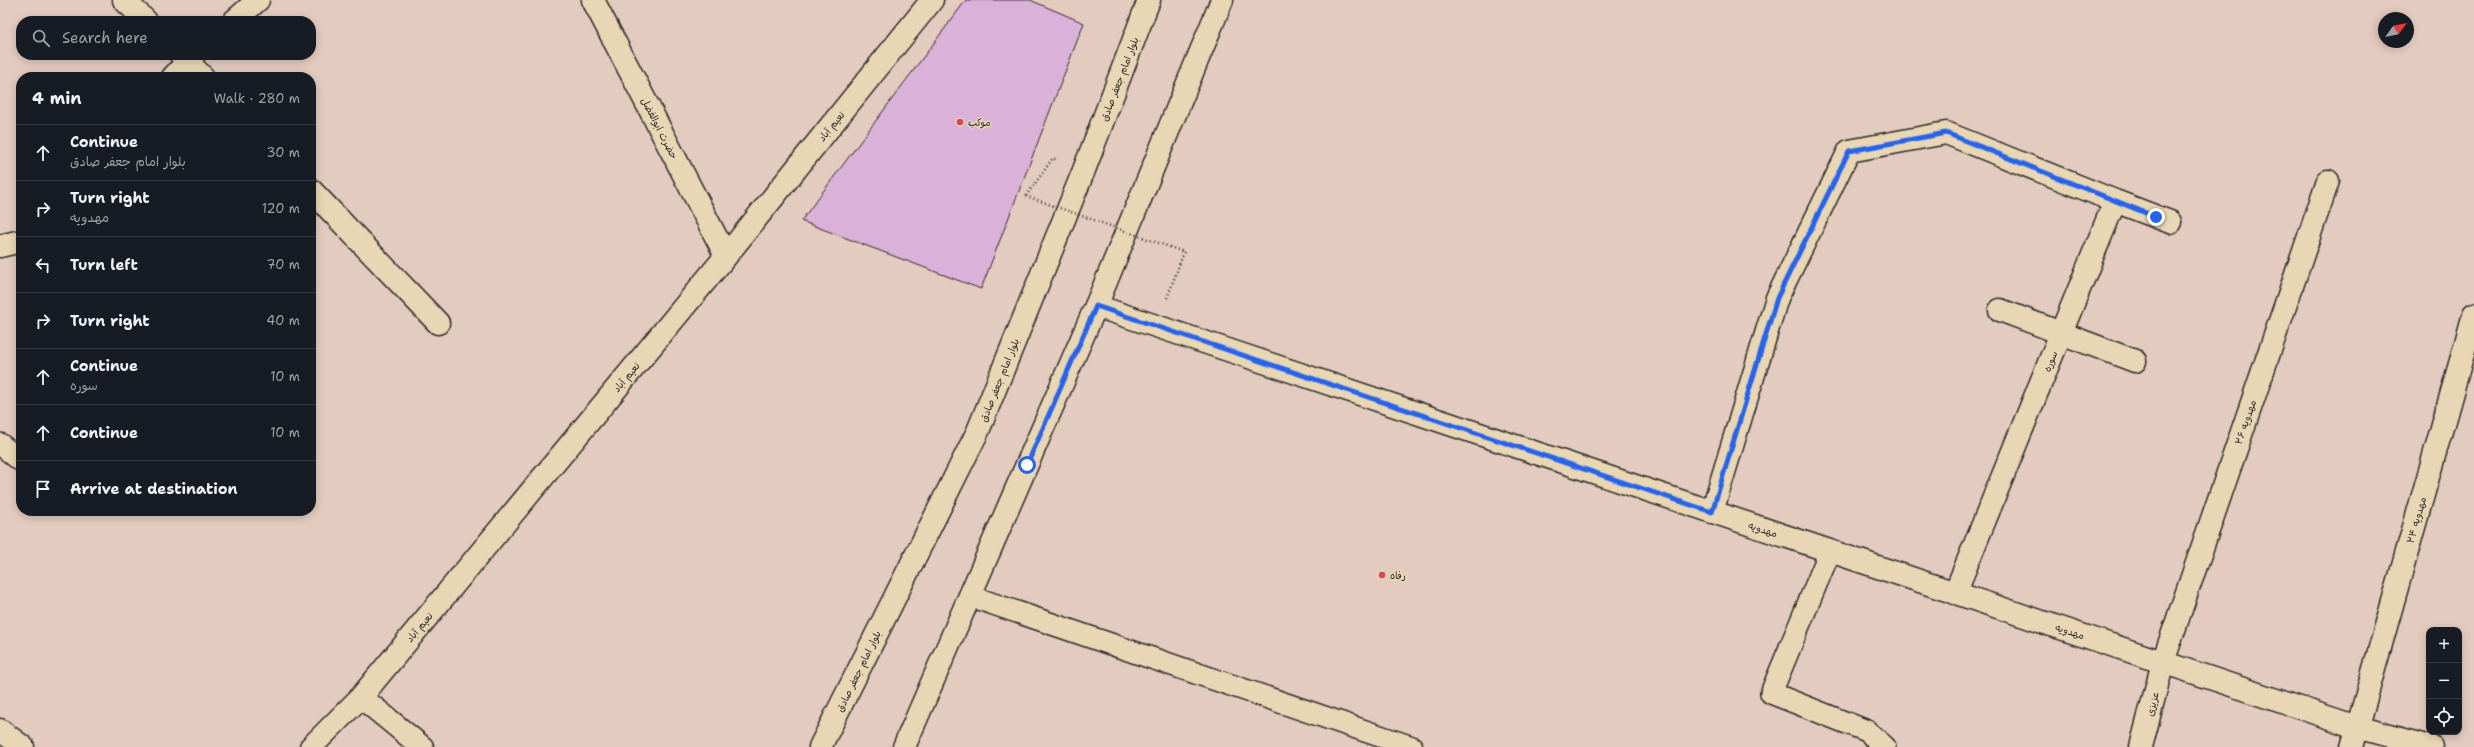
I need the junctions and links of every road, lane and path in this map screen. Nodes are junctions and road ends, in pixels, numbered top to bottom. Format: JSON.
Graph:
{"nodes":[{"id":1,"x":124,"y":0,"type":"edge"},
{"id":2,"x":258,"y":0,"type":"edge"},
{"id":3,"x":593,"y":0,"type":"edge"},
{"id":4,"x":932,"y":0,"type":"edge"},
{"id":5,"x":1149,"y":0,"type":"edge"},
{"id":6,"x":1222,"y":0,"type":"edge"},
{"id":7,"x":141,"y":16,"type":"edge"},
{"id":8,"x":240,"y":16,"type":"edge"},
{"id":9,"x":184,"y":62,"type":"edge"},
{"id":10,"x":197,"y":72,"type":"edge"},
{"id":11,"x":1053,"y":158,"type":"dead end"},
{"id":12,"x":2328,"y":182,"type":"dead end"},
{"id":13,"x":316,"y":195,"type":"edge"},
{"id":14,"x":2114,"y":201,"type":"junction"},
{"id":15,"x":2170,"y":222,"type":"dead end"},
{"id":16,"x":16,"y":242,"type":"edge"},
{"id":17,"x":0,"y":246,"type":"edge"},
{"id":18,"x":726,"y":256,"type":"junction"},
{"id":19,"x":1165,"y":303,"type":"dead end"},
{"id":20,"x":1096,"y":306,"type":"junction"},
{"id":21,"x":2000,"y":310,"type":"dead end"},
{"id":22,"x":2474,"y":314,"type":"edge"},
{"id":23,"x":438,"y":323,"type":"dead end"},
{"id":24,"x":2061,"y":333,"type":"junction"},
{"id":25,"x":2134,"y":361,"type":"dead end"},
{"id":26,"x":0,"y":444,"type":"edge"},
{"id":27,"x":16,"y":457,"type":"edge"},
{"id":28,"x":1712,"y":512,"type":"junction"},
{"id":29,"x":1830,"y":551,"type":"junction"},
{"id":30,"x":1955,"y":593,"type":"junction"},
{"id":31,"x":970,"y":596,"type":"junction"},
{"id":32,"x":2163,"y":662,"type":"junction"},
{"id":33,"x":361,"y":697,"type":"junction"},
{"id":34,"x":0,"y":730,"type":"edge"},
{"id":35,"x":2355,"y":737,"type":"edge"},
{"id":36,"x":22,"y":747,"type":"edge"},
{"id":37,"x":311,"y":747,"type":"edge"},
{"id":38,"x":422,"y":747,"type":"edge"},
{"id":39,"x":820,"y":747,"type":"edge"},
{"id":40,"x":904,"y":747,"type":"edge"},
{"id":41,"x":1412,"y":747,"type":"edge"},
{"id":42,"x":1885,"y":747,"type":"edge"},
{"id":43,"x":2141,"y":747,"type":"edge"},
{"id":44,"x":2431,"y":747,"type":"edge"}],
"edges":[{"from":1,"to":7,"type":"street"},
{"from":2,"to":8,"type":"street"},
{"from":3,"to":18,"type":"street","name":"حضرت ابوالفضل"},
{"from":4,"to":18,"type":"street","name":"نعیم آباد"},
{"from":5,"to":39,"type":"street","name":"بلوار امام جعفر صادق"},
{"from":6,"to":20,"type":"street"},
{"from":9,"to":10,"type":"street"},
{"from":11,"to":19,"type":"path","bridge":true},
{"from":12,"to":32,"type":"street","name":"مهدویه ۲۶"},
{"from":13,"to":23,"type":"street"},
{"from":14,"to":15,"type":"street"},
{"from":14,"to":24,"type":"street","name":"سوره"},
{"from":14,"to":28,"type":"street"},
{"from":16,"to":17,"type":"street"},
{"from":18,"to":33,"type":"street","name":"نعیم آباد"},
{"from":20,"to":28,"type":"street","name":"مهدویه"},
{"from":20,"to":31,"type":"street"},
{"from":21,"to":24,"type":"street"},
{"from":22,"to":35,"type":"street","name":"مهدویه ۲۴"},
{"from":24,"to":25,"type":"street"},
{"from":24,"to":30,"type":"street","name":"سوره"},
{"from":26,"to":27,"type":"lane"},
{"from":28,"to":29,"type":"street","name":"مهدویه"},
{"from":29,"to":30,"type":"street","name":"مهدویه"},
{"from":29,"to":42,"type":"lane"},
{"from":30,"to":32,"type":"street","name":"مهدویه"},
{"from":31,"to":40,"type":"street"},
{"from":31,"to":41,"type":"lane"},
{"from":32,"to":35,"type":"street","name":"مهدویه"},
{"from":32,"to":43,"type":"street","name":"عزیزی"},
{"from":33,"to":37,"type":"street","name":"نعیم آباد"},
{"from":33,"to":38,"type":"street"},
{"from":34,"to":36,"type":"street"},
{"from":35,"to":44,"type":"street","name":"مهدویه"}]}
